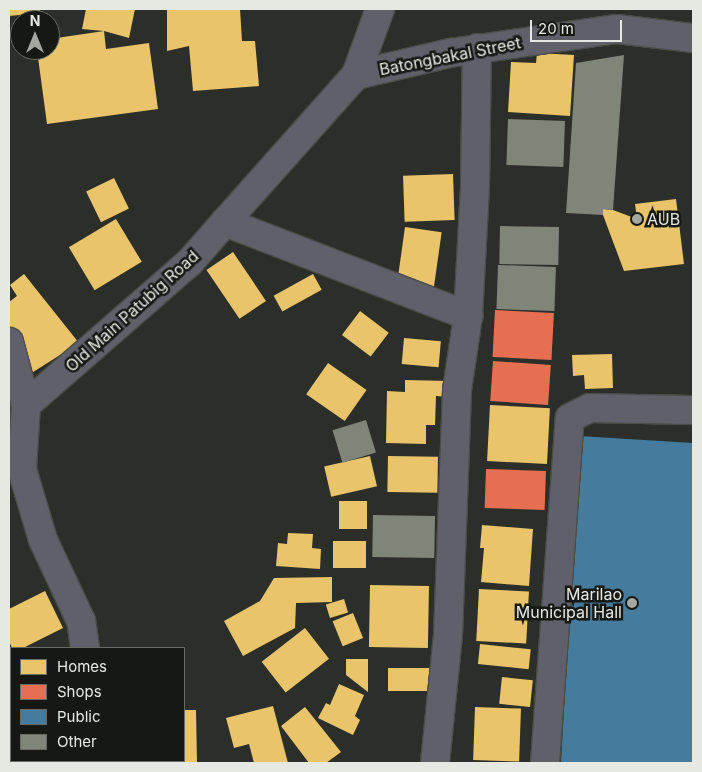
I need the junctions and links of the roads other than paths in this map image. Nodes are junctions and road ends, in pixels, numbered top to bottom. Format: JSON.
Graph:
{"nodes":[{"id":1,"x":380,"y":9,"type":"edge"},
{"id":2,"x":620,"y":19,"type":"edge"},
{"id":3,"x":693,"y":38,"type":"edge"},
{"id":4,"x":477,"y":48,"type":"junction"},
{"id":5,"x":356,"y":75,"type":"junction"},
{"id":6,"x":225,"y":222,"type":"junction"},
{"id":7,"x":468,"y":316,"type":"junction"},
{"id":8,"x":9,"y":342,"type":"edge"},
{"id":9,"x":26,"y":405,"type":"junction"},
{"id":10,"x":693,"y":410,"type":"edge"},
{"id":11,"x":85,"y":647,"type":"edge"},
{"id":12,"x":435,"y":763,"type":"edge"},
{"id":13,"x":545,"y":763,"type":"edge"}],
"edges":[{"from":1,"to":5,"type":"street","name":"Old Main Patubig Road"},
{"from":2,"to":3,"type":"street","name":"Batongbakal Street"},
{"from":2,"to":4,"type":"street","name":"Batongbakal Street"},
{"from":4,"to":5,"type":"street","name":"Batongbakal Street"},
{"from":4,"to":7,"type":"street"},
{"from":5,"to":6,"type":"street","name":"Old Main Patubig Road"},
{"from":6,"to":7,"type":"street"},
{"from":6,"to":9,"type":"street","name":"Old Main Patubig Road"},
{"from":7,"to":12,"type":"street"},
{"from":8,"to":9,"type":"street"},
{"from":9,"to":11,"type":"street"},
{"from":10,"to":13,"type":"street"}]}
